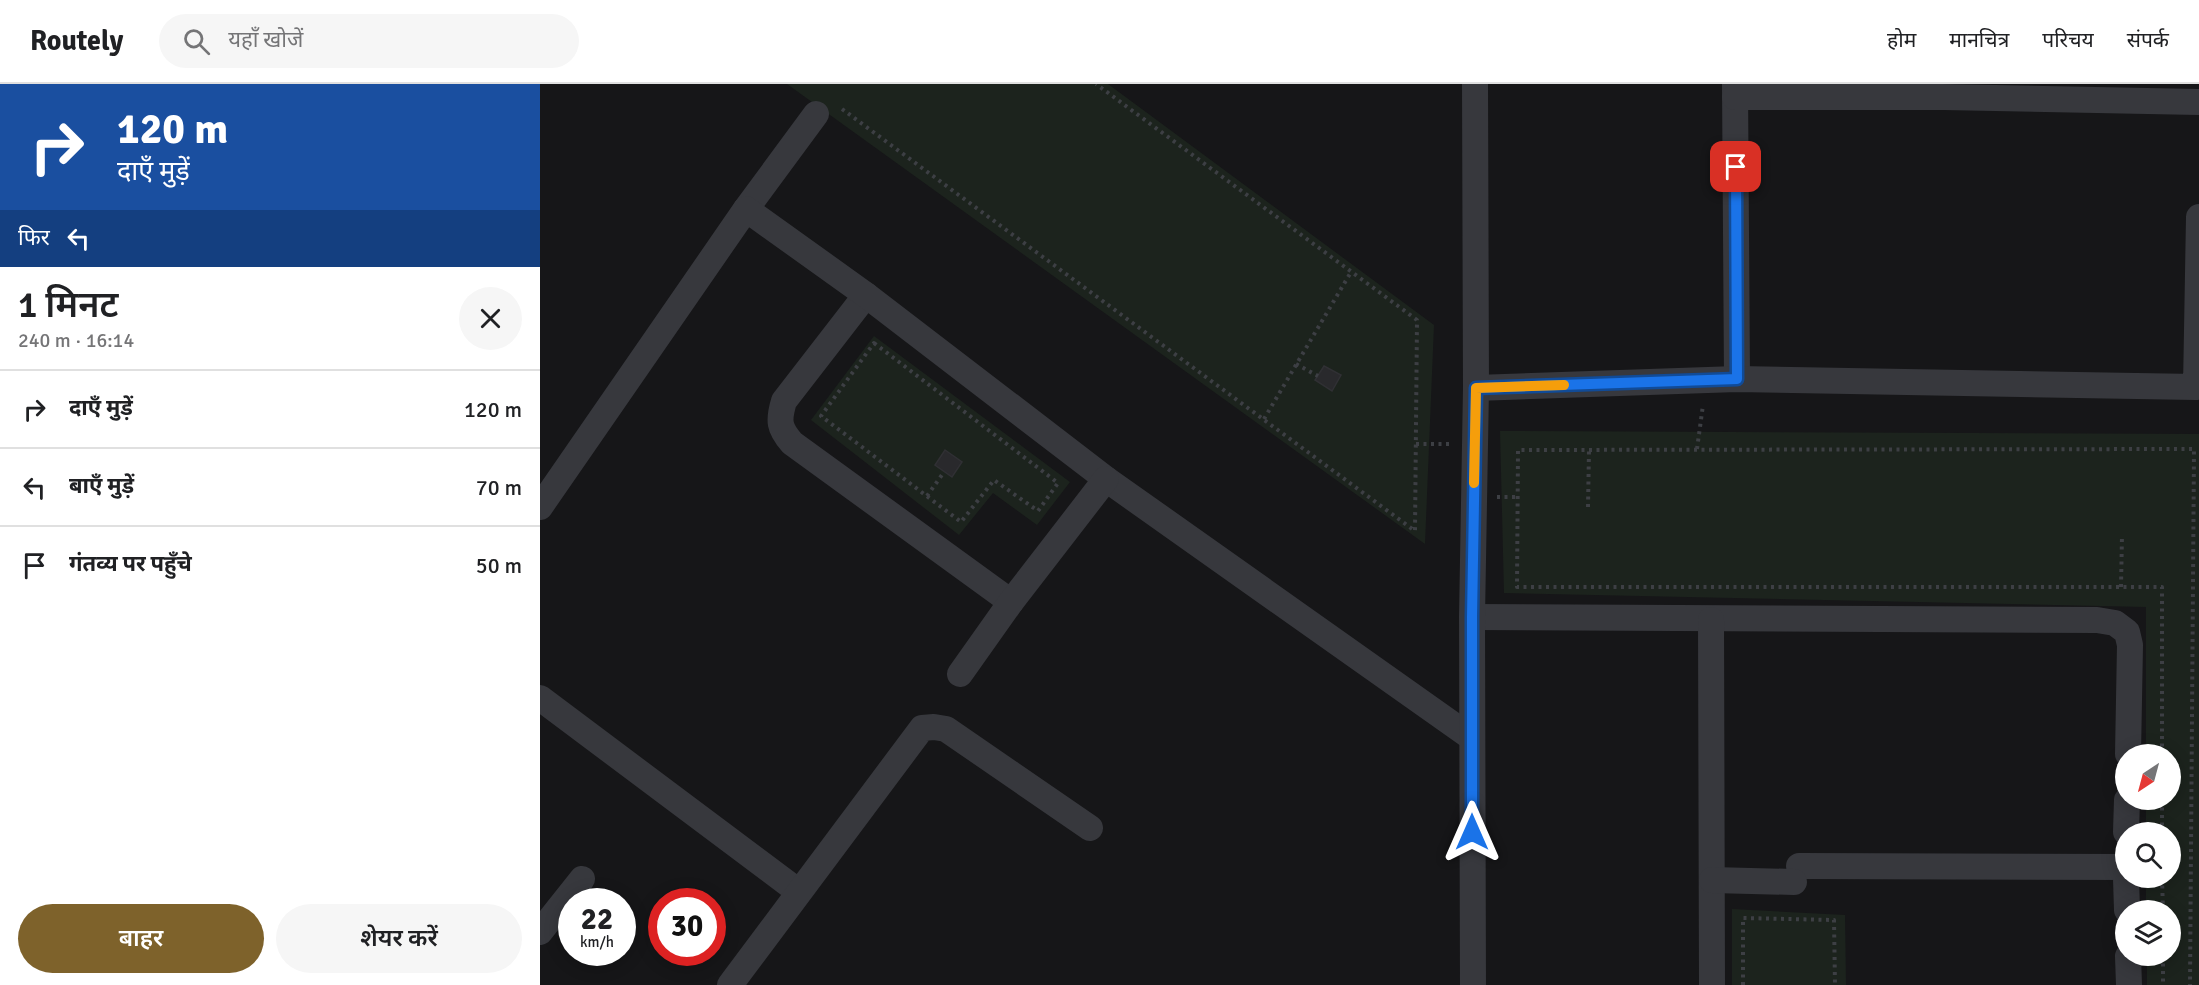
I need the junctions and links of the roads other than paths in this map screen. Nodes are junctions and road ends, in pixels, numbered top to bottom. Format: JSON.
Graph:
{"nodes":[{"id":1,"x":1475,"y":84,"type":"edge"},
{"id":2,"x":1735,"y":90,"type":"edge"},
{"id":3,"x":1943,"y":91,"type":"edge"},
{"id":4,"x":2199,"y":102,"type":"edge"},
{"id":5,"x":826,"y":109,"type":"road end"},
{"id":6,"x":746,"y":209,"type":"junction"},
{"id":7,"x":2199,"y":217,"type":"edge"},
{"id":8,"x":866,"y":294,"type":"junction"},
{"id":9,"x":1737,"y":379,"type":"junction"},
{"id":10,"x":2198,"y":387,"type":"edge"},
{"id":11,"x":1476,"y":388,"type":"junction"},
{"id":12,"x":1106,"y":479,"type":"junction"},
{"id":13,"x":540,"y":507,"type":"edge"},
{"id":14,"x":1011,"y":602,"type":"junction"},
{"id":15,"x":1472,"y":617,"type":"junction"},
{"id":16,"x":1711,"y":620,"type":"junction"},
{"id":17,"x":960,"y":674,"type":"dead end"},
{"id":18,"x":540,"y":698,"type":"edge"},
{"id":19,"x":1472,"y":738,"type":"junction"},
{"id":20,"x":2128,"y":744,"type":"edge"},
{"id":21,"x":1090,"y":828,"type":"dead end"},
{"id":22,"x":2115,"y":867,"type":"edge"},
{"id":23,"x":582,"y":879,"type":"dead end"},
{"id":24,"x":1712,"y":880,"type":"junction"},
{"id":25,"x":799,"y":892,"type":"junction"},
{"id":26,"x":540,"y":932,"type":"edge"},
{"id":27,"x":2128,"y":966,"type":"edge"},
{"id":28,"x":730,"y":985,"type":"edge"},
{"id":29,"x":1473,"y":985,"type":"edge"},
{"id":30,"x":1712,"y":985,"type":"edge"},
{"id":31,"x":2129,"y":985,"type":"edge"}],
"edges":[{"from":1,"to":11,"type":"street"},
{"from":2,"to":3,"type":"street"},
{"from":2,"to":9,"type":"street"},
{"from":3,"to":4,"type":"street"},
{"from":5,"to":6,"type":"street"},
{"from":6,"to":8,"type":"street"},
{"from":6,"to":13,"type":"street"},
{"from":7,"to":10,"type":"street"},
{"from":8,"to":12,"type":"street"},
{"from":8,"to":14,"type":"street"},
{"from":9,"to":10,"type":"street"},
{"from":9,"to":11,"type":"street"},
{"from":11,"to":15,"type":"street"},
{"from":12,"to":14,"type":"street"},
{"from":12,"to":19,"type":"street"},
{"from":14,"to":17,"type":"street"},
{"from":15,"to":16,"type":"street"},
{"from":15,"to":19,"type":"street"},
{"from":16,"to":20,"type":"street"},
{"from":16,"to":24,"type":"street"},
{"from":18,"to":25,"type":"street"},
{"from":19,"to":29,"type":"street"},
{"from":21,"to":25,"type":"street"},
{"from":22,"to":24,"type":"street"},
{"from":23,"to":26,"type":"street"},
{"from":24,"to":30,"type":"street"},
{"from":25,"to":28,"type":"street"},
{"from":27,"to":31,"type":"street"}]}
